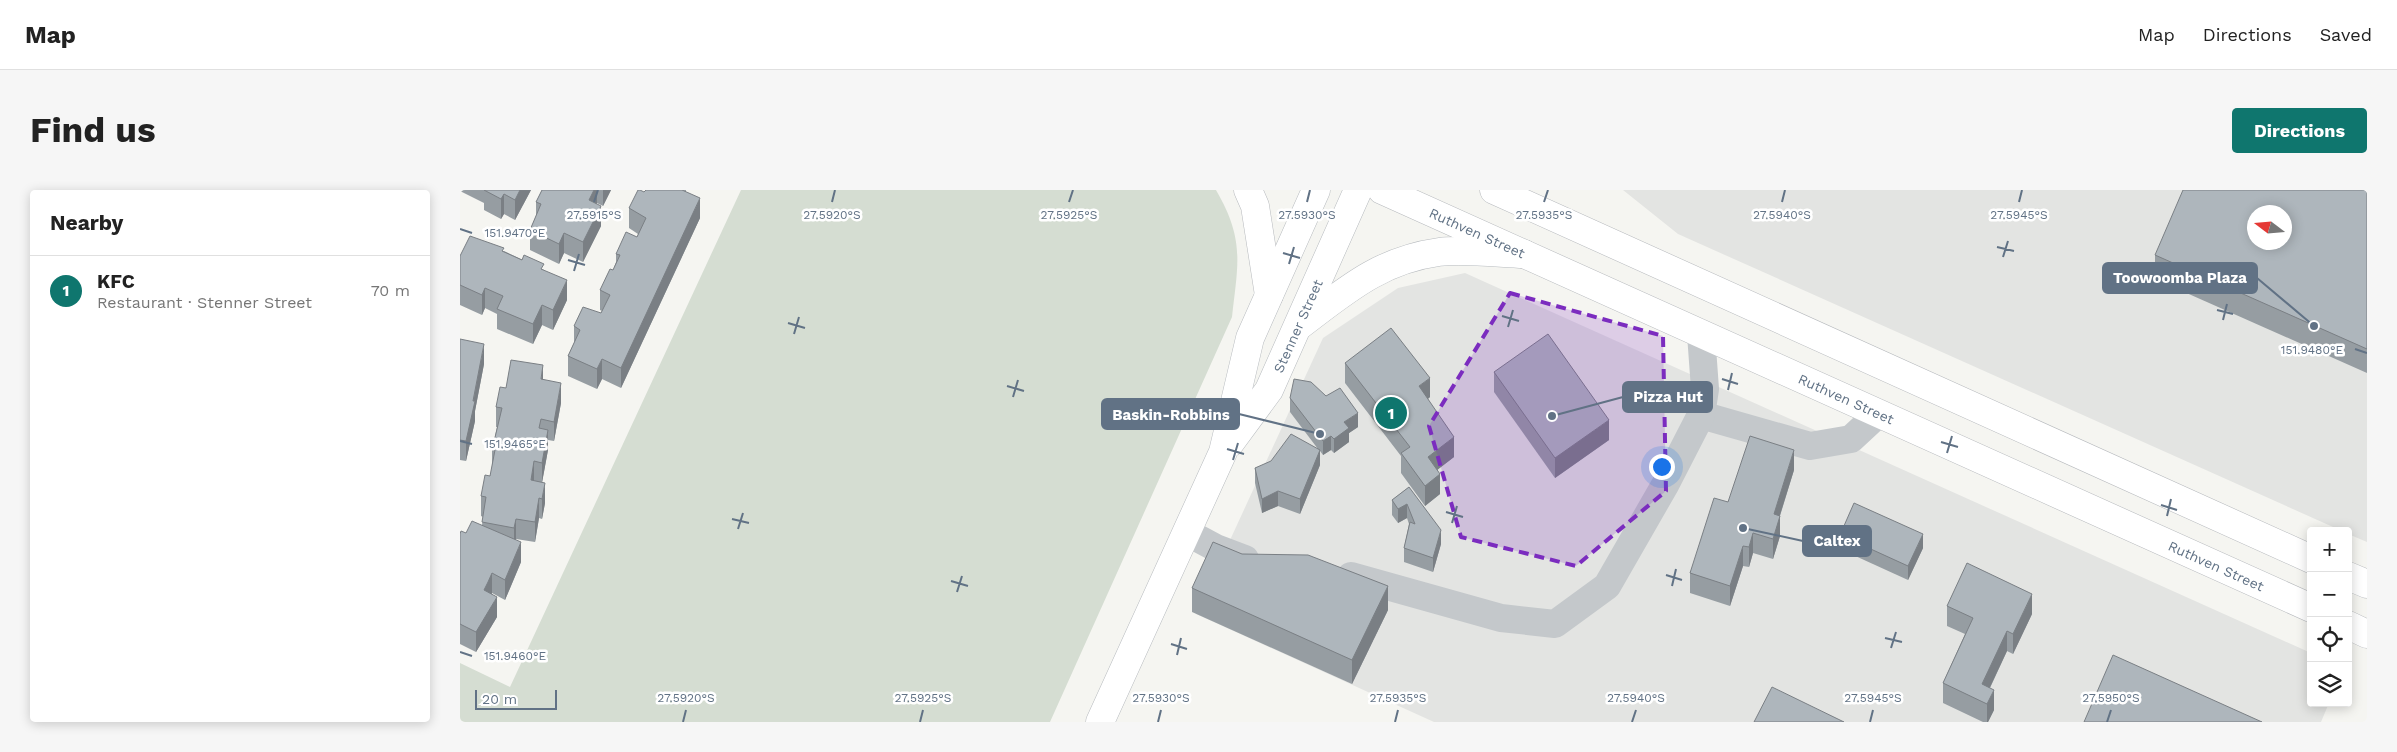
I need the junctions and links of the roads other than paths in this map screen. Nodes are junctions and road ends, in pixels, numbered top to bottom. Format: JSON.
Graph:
{"nodes":[{"id":1,"x":1248,"y":190,"type":"edge"},
{"id":2,"x":1316,"y":190,"type":"edge"},
{"id":3,"x":1358,"y":190,"type":"edge"},
{"id":4,"x":1382,"y":190,"type":"edge"},
{"id":5,"x":1494,"y":190,"type":"edge"},
{"id":6,"x":1518,"y":196,"type":"edge"},
{"id":7,"x":1524,"y":254,"type":"junction"},
{"id":8,"x":1269,"y":295,"type":"junction"},
{"id":9,"x":1297,"y":328,"type":"junction"},
{"id":10,"x":1701,"y":334,"type":"junction"},
{"id":11,"x":1878,"y":414,"type":"junction"},
{"id":12,"x":1701,"y":415,"type":"junction"},
{"id":13,"x":1223,"y":452,"type":"junction"},
{"id":14,"x":1188,"y":533,"type":"junction"},
{"id":15,"x":2307,"y":557,"type":"edge"},
{"id":16,"x":1271,"y":563,"type":"edge"},
{"id":17,"x":1324,"y":568,"type":"edge"},
{"id":18,"x":2352,"y":578,"type":"edge"},
{"id":19,"x":2367,"y":584,"type":"edge"},
{"id":20,"x":2307,"y":606,"type":"edge"},
{"id":21,"x":2352,"y":627,"type":"edge"},
{"id":22,"x":2367,"y":634,"type":"edge"},
{"id":23,"x":1100,"y":722,"type":"edge"}],
"edges":[{"from":1,"to":8,"type":"main road"},
{"from":2,"to":8,"type":"main road","name":"Stenner Street"},
{"from":3,"to":9,"type":"main road","name":"Stenner Street"},
{"from":4,"to":7,"type":"main road","name":"Ruthven Street"},
{"from":5,"to":6,"type":"main road"},
{"from":6,"to":15,"type":"main road"},
{"from":7,"to":9,"type":"main road"},
{"from":7,"to":10,"type":"main road","name":"Ruthven Street"},
{"from":8,"to":13,"type":"main road","name":"Stenner Street"},
{"from":9,"to":13,"type":"main road","name":"Stenner Street"},
{"from":10,"to":11,"type":"main road","name":"Ruthven Street"},
{"from":10,"to":12,"type":"lane"},
{"from":11,"to":12,"type":"lane"},
{"from":11,"to":20,"type":"main road","name":"Ruthven Street"},
{"from":12,"to":17,"type":"lane"},
{"from":13,"to":14,"type":"main road","name":"Stenner Street"},
{"from":14,"to":16,"type":"lane"},
{"from":14,"to":23,"type":"main road","name":"Stenner Street"},
{"from":18,"to":19,"type":"main road"},
{"from":21,"to":22,"type":"main road"}]}
